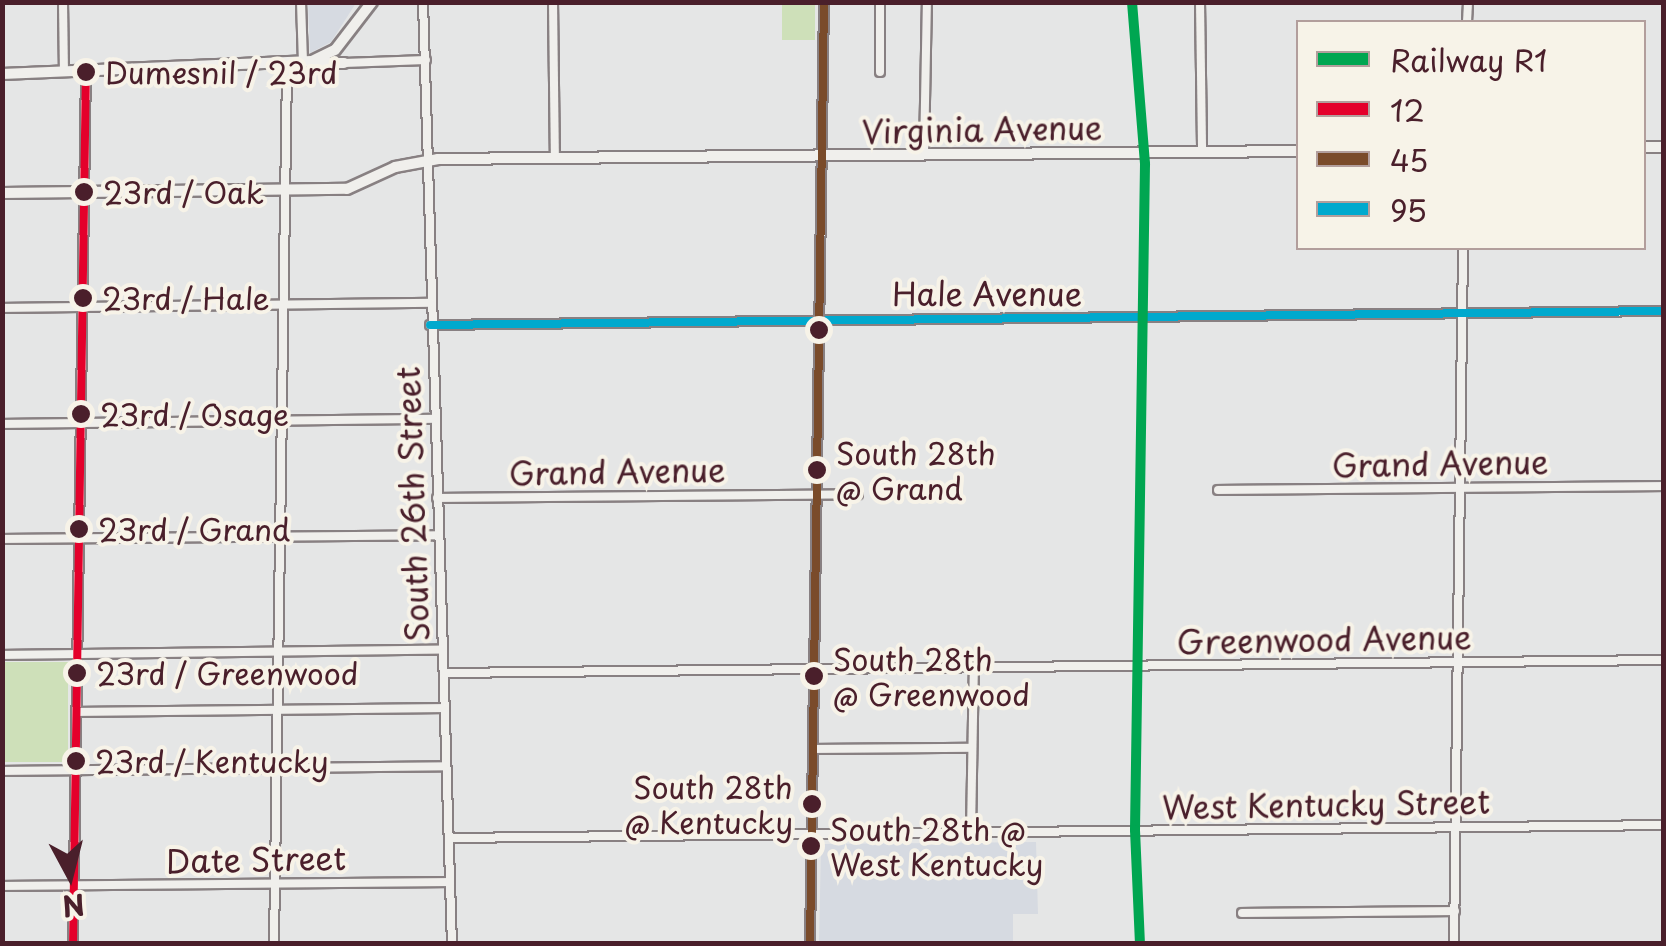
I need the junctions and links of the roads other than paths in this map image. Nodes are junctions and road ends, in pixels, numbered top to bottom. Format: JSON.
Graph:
{"nodes":[{"id":1,"x":63,"y":2,"type":"edge"},
{"id":2,"x":300,"y":2,"type":"edge"},
{"id":3,"x":372,"y":2,"type":"edge"},
{"id":4,"x":423,"y":2,"type":"edge"},
{"id":5,"x":553,"y":2,"type":"edge"},
{"id":6,"x":824,"y":2,"type":"edge"},
{"id":7,"x":880,"y":2,"type":"edge"},
{"id":8,"x":927,"y":2,"type":"edge"},
{"id":9,"x":1200,"y":2,"type":"edge"},
{"id":10,"x":426,"y":60,"type":"junction"},
{"id":11,"x":303,"y":63,"type":"junction"},
{"id":12,"x":344,"y":63,"type":"joint"},
{"id":13,"x":287,"y":64,"type":"junction"},
{"id":14,"x":64,"y":72,"type":"junction"},
{"id":15,"x":86,"y":72,"type":"junction"},
{"id":16,"x":880,"y":72,"type":"dead end"},
{"id":17,"x":2,"y":74,"type":"edge"},
{"id":18,"x":1296,"y":151,"type":"edge"},
{"id":19,"x":1202,"y":152,"type":"junction"},
{"id":20,"x":924,"y":154,"type":"junction"},
{"id":21,"x":822,"y":156,"type":"junction"},
{"id":22,"x":555,"y":158,"type":"junction"},
{"id":23,"x":427,"y":162,"type":"junction"},
{"id":24,"x":285,"y":189,"type":"junction"},
{"id":25,"x":2,"y":192,"type":"edge"},
{"id":26,"x":84,"y":192,"type":"junction"},
{"id":27,"x":1463,"y":250,"type":"edge"},
{"id":28,"x":430,"y":304,"type":"junction"},
{"id":29,"x":284,"y":305,"type":"junction"},
{"id":30,"x":82,"y":307,"type":"junction"},
{"id":31,"x":2,"y":308,"type":"edge"},
{"id":32,"x":1664,"y":311,"type":"edge"},
{"id":33,"x":1462,"y":314,"type":"junction"},
{"id":34,"x":820,"y":320,"type":"junction"},
{"id":35,"x":430,"y":325,"type":"junction"},
{"id":36,"x":434,"y":419,"type":"junction"},
{"id":37,"x":282,"y":421,"type":"junction"},
{"id":38,"x":80,"y":423,"type":"junction"},
{"id":39,"x":2,"y":424,"type":"edge"},
{"id":40,"x":1664,"y":486,"type":"edge"},
{"id":41,"x":1460,"y":488,"type":"junction"},
{"id":42,"x":1218,"y":490,"type":"dead end"},
{"id":43,"x":817,"y":494,"type":"junction"},
{"id":44,"x":858,"y":494,"type":"dead end"},
{"id":45,"x":437,"y":498,"type":"junction"},
{"id":46,"x":438,"y":535,"type":"junction"},
{"id":47,"x":280,"y":537,"type":"junction"},
{"id":48,"x":2,"y":539,"type":"edge"},
{"id":49,"x":79,"y":539,"type":"junction"},
{"id":50,"x":442,"y":650,"type":"junction"},
{"id":51,"x":278,"y":653,"type":"junction"},
{"id":52,"x":77,"y":654,"type":"junction"},
{"id":53,"x":2,"y":655,"type":"edge"},
{"id":54,"x":1664,"y":660,"type":"edge"},
{"id":55,"x":1456,"y":662,"type":"junction"},
{"id":56,"x":974,"y":668,"type":"junction"},
{"id":57,"x":814,"y":669,"type":"junction"},
{"id":58,"x":444,"y":674,"type":"junction"},
{"id":59,"x":444,"y":708,"type":"junction"},
{"id":60,"x":277,"y":710,"type":"junction"},
{"id":61,"x":76,"y":712,"type":"junction"},
{"id":62,"x":972,"y":748,"type":"junction"},
{"id":63,"x":813,"y":749,"type":"junction"},
{"id":64,"x":446,"y":766,"type":"junction"},
{"id":65,"x":276,"y":768,"type":"junction"},
{"id":66,"x":75,"y":770,"type":"junction"},
{"id":67,"x":2,"y":771,"type":"edge"},
{"id":68,"x":1664,"y":825,"type":"edge"},
{"id":69,"x":1456,"y":828,"type":"junction"},
{"id":70,"x":970,"y":832,"type":"junction"},
{"id":71,"x":812,"y":834,"type":"junction"},
{"id":72,"x":449,"y":838,"type":"junction"},
{"id":73,"x":450,"y":882,"type":"junction"},
{"id":74,"x":274,"y":884,"type":"junction"},
{"id":75,"x":2,"y":886,"type":"edge"},
{"id":76,"x":74,"y":886,"type":"junction"},
{"id":77,"x":1455,"y":911,"type":"junction"},
{"id":78,"x":1242,"y":912,"type":"dead end"},
{"id":79,"x":72,"y":944,"type":"edge"},
{"id":80,"x":274,"y":944,"type":"edge"},
{"id":81,"x":452,"y":944,"type":"edge"},
{"id":82,"x":810,"y":944,"type":"edge"},
{"id":83,"x":1454,"y":944,"type":"edge"}],
"edges":[{"from":1,"to":14,"type":"street"},
{"from":2,"to":11,"type":"street"},
{"from":3,"to":11,"type":"main road"},
{"from":4,"to":10,"type":"street","name":"South 26th Street"},
{"from":5,"to":22,"type":"street"},
{"from":6,"to":21,"type":"street"},
{"from":7,"to":16,"type":"street"},
{"from":8,"to":20,"type":"street"},
{"from":9,"to":19,"type":"street"},
{"from":10,"to":12,"type":"street"},
{"from":10,"to":23,"type":"street","name":"South 26th Street"},
{"from":11,"to":12,"type":"main road"},
{"from":11,"to":13,"type":"main road"},
{"from":13,"to":15,"type":"main road"},
{"from":13,"to":24,"type":"street"},
{"from":14,"to":15,"type":"main road"},
{"from":14,"to":17,"type":"main road"},
{"from":15,"to":26,"type":"street"},
{"from":18,"to":19,"type":"main road","name":"Virginia Avenue"},
{"from":19,"to":20,"type":"main road","name":"Virginia Avenue"},
{"from":20,"to":21,"type":"main road","name":"Virginia Avenue"},
{"from":21,"to":22,"type":"main road","name":"Virginia Avenue"},
{"from":21,"to":34,"type":"street"},
{"from":22,"to":23,"type":"main road","name":"Virginia Avenue"},
{"from":23,"to":24,"type":"main road","name":"Virginia Avenue"},
{"from":23,"to":28,"type":"street","name":"South 26th Street"},
{"from":24,"to":26,"type":"main road","name":"Virginia Avenue"},
{"from":24,"to":29,"type":"street"},
{"from":25,"to":26,"type":"main road","name":"Virginia Avenue"},
{"from":26,"to":30,"type":"street"},
{"from":27,"to":33,"type":"street"},
{"from":28,"to":29,"type":"street"},
{"from":28,"to":35,"type":"street","name":"South 26th Street"},
{"from":29,"to":30,"type":"street"},
{"from":29,"to":37,"type":"street"},
{"from":30,"to":31,"type":"street"},
{"from":30,"to":38,"type":"street"},
{"from":32,"to":33,"type":"street","name":"Hale Avenue"},
{"from":33,"to":34,"type":"street","name":"Hale Avenue"},
{"from":33,"to":41,"type":"street"},
{"from":34,"to":35,"type":"street","name":"Hale Avenue"},
{"from":34,"to":43,"type":"street"},
{"from":35,"to":36,"type":"street","name":"South 26th Street"},
{"from":36,"to":37,"type":"street"},
{"from":36,"to":45,"type":"street","name":"South 26th Street"},
{"from":37,"to":38,"type":"street"},
{"from":37,"to":47,"type":"street"},
{"from":38,"to":39,"type":"street"},
{"from":38,"to":49,"type":"street"},
{"from":40,"to":41,"type":"street","name":"Grand Avenue"},
{"from":41,"to":42,"type":"street","name":"Grand Avenue"},
{"from":41,"to":55,"type":"street"},
{"from":43,"to":44,"type":"street","name":"Grand Avenue"},
{"from":43,"to":45,"type":"street","name":"Grand Avenue"},
{"from":43,"to":57,"type":"street"},
{"from":45,"to":46,"type":"street","name":"South 26th Street"},
{"from":46,"to":47,"type":"street"},
{"from":46,"to":50,"type":"street","name":"South 26th Street"},
{"from":47,"to":49,"type":"street"},
{"from":47,"to":51,"type":"street"},
{"from":48,"to":49,"type":"street"},
{"from":49,"to":52,"type":"street"},
{"from":50,"to":51,"type":"street"},
{"from":50,"to":58,"type":"street","name":"South 26th Street"},
{"from":51,"to":52,"type":"street"},
{"from":51,"to":60,"type":"street"},
{"from":52,"to":53,"type":"street"},
{"from":52,"to":61,"type":"street"},
{"from":54,"to":55,"type":"street","name":"Greenwood Avenue"},
{"from":55,"to":56,"type":"street","name":"Greenwood Avenue"},
{"from":55,"to":69,"type":"street"},
{"from":56,"to":57,"type":"street","name":"Greenwood Avenue"},
{"from":56,"to":62,"type":"street"},
{"from":57,"to":58,"type":"street","name":"Greenwood Avenue"},
{"from":57,"to":63,"type":"street"},
{"from":58,"to":59,"type":"street","name":"South 26th Street"},
{"from":59,"to":60,"type":"street"},
{"from":59,"to":64,"type":"street","name":"South 26th Street"},
{"from":60,"to":61,"type":"street"},
{"from":60,"to":65,"type":"street"},
{"from":61,"to":66,"type":"street"},
{"from":62,"to":63,"type":"street"},
{"from":62,"to":70,"type":"street"},
{"from":63,"to":71,"type":"street"},
{"from":64,"to":65,"type":"street"},
{"from":64,"to":72,"type":"street","name":"South 26th Street"},
{"from":65,"to":66,"type":"street"},
{"from":65,"to":74,"type":"street"},
{"from":66,"to":67,"type":"street"},
{"from":66,"to":76,"type":"street"},
{"from":68,"to":69,"type":"street","name":"West Kentucky Street"},
{"from":69,"to":70,"type":"street","name":"West Kentucky Street"},
{"from":69,"to":77,"type":"street"},
{"from":70,"to":71,"type":"street","name":"West Kentucky Street"},
{"from":71,"to":72,"type":"street","name":"West Kentucky Street"},
{"from":71,"to":82,"type":"street"},
{"from":72,"to":73,"type":"street","name":"South 26th Street"},
{"from":73,"to":74,"type":"street","name":"Date Street"},
{"from":73,"to":81,"type":"street","name":"South 26th Street"},
{"from":74,"to":76,"type":"street","name":"Date Street"},
{"from":74,"to":80,"type":"street"},
{"from":75,"to":76,"type":"street","name":"Date Street"},
{"from":76,"to":79,"type":"street"},
{"from":77,"to":78,"type":"street"},
{"from":77,"to":83,"type":"street"}]}
